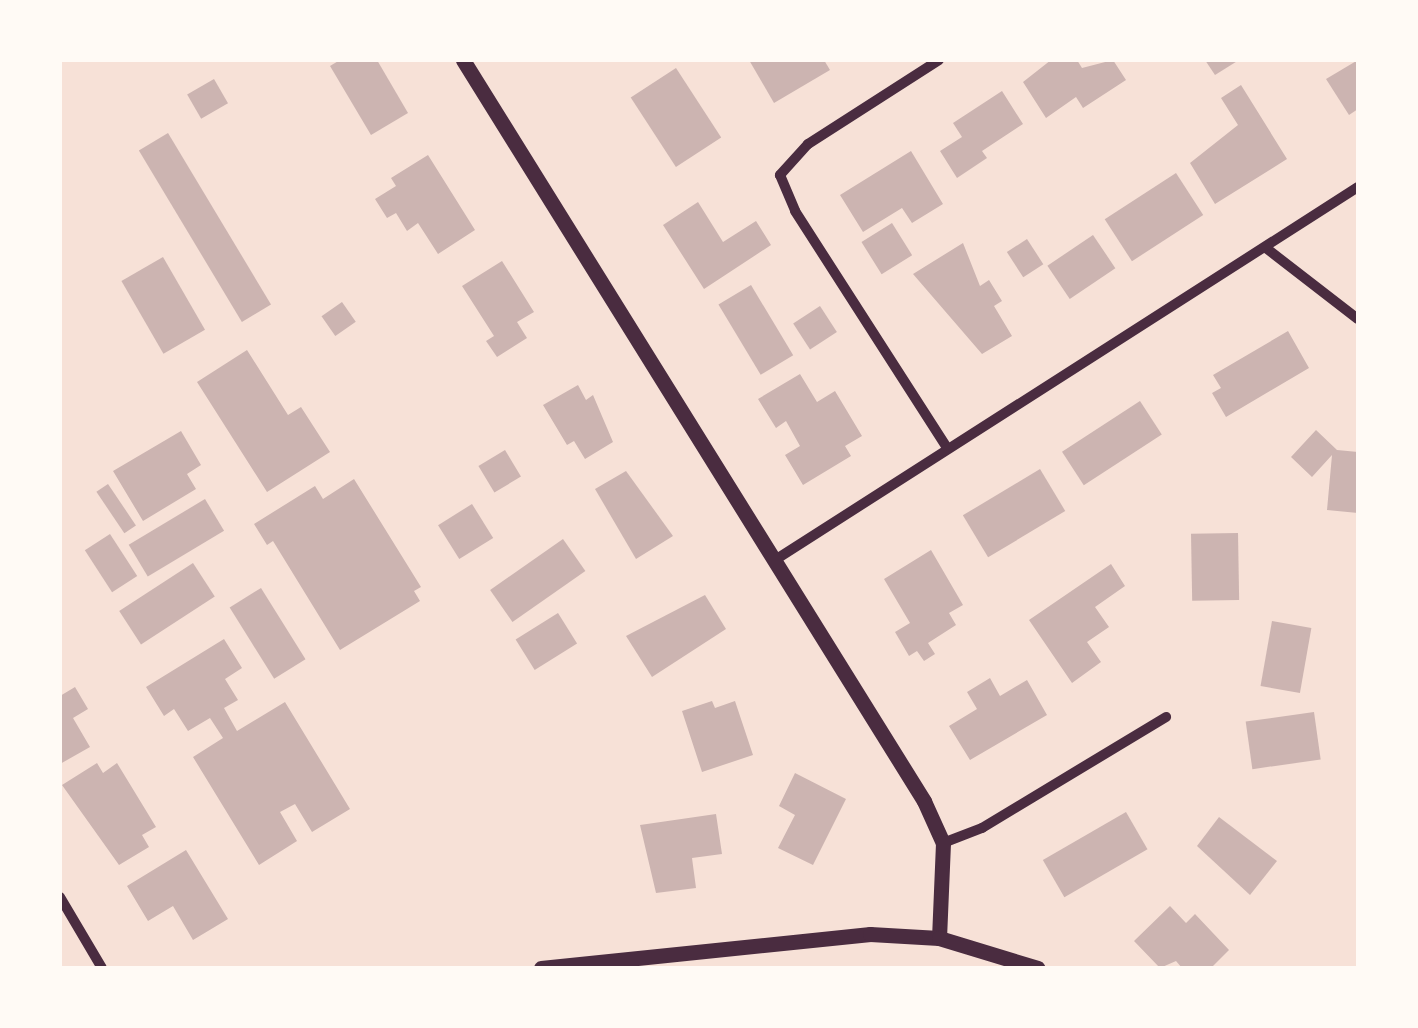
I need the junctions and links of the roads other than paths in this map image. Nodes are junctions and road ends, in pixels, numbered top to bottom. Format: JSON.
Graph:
{"nodes":[{"id":1,"x":463,"y":60,"type":"edge"},
{"id":2,"x":938,"y":60,"type":"edge"},
{"id":3,"x":1358,"y":187,"type":"edge"},
{"id":4,"x":1266,"y":248,"type":"junction"},
{"id":5,"x":1358,"y":319,"type":"edge"},
{"id":6,"x":947,"y":448,"type":"junction"},
{"id":7,"x":775,"y":560,"type":"junction"},
{"id":8,"x":1166,"y":717,"type":"dead end"},
{"id":9,"x":942,"y":843,"type":"junction"},
{"id":10,"x":60,"y":897,"type":"edge"},
{"id":11,"x":939,"y":938,"type":"junction"},
{"id":12,"x":102,"y":968,"type":"edge"},
{"id":13,"x":541,"y":968,"type":"edge"},
{"id":14,"x":1038,"y":968,"type":"edge"}],
"edges":[{"from":1,"to":7,"type":"street"},
{"from":2,"to":6,"type":"street"},
{"from":3,"to":4,"type":"street"},
{"from":4,"to":5,"type":"street"},
{"from":4,"to":6,"type":"street"},
{"from":6,"to":7,"type":"street"},
{"from":7,"to":9,"type":"street"},
{"from":8,"to":9,"type":"street"},
{"from":9,"to":11,"type":"street"},
{"from":10,"to":12,"type":"street"},
{"from":11,"to":13,"type":"street"},
{"from":11,"to":14,"type":"street"}]}
